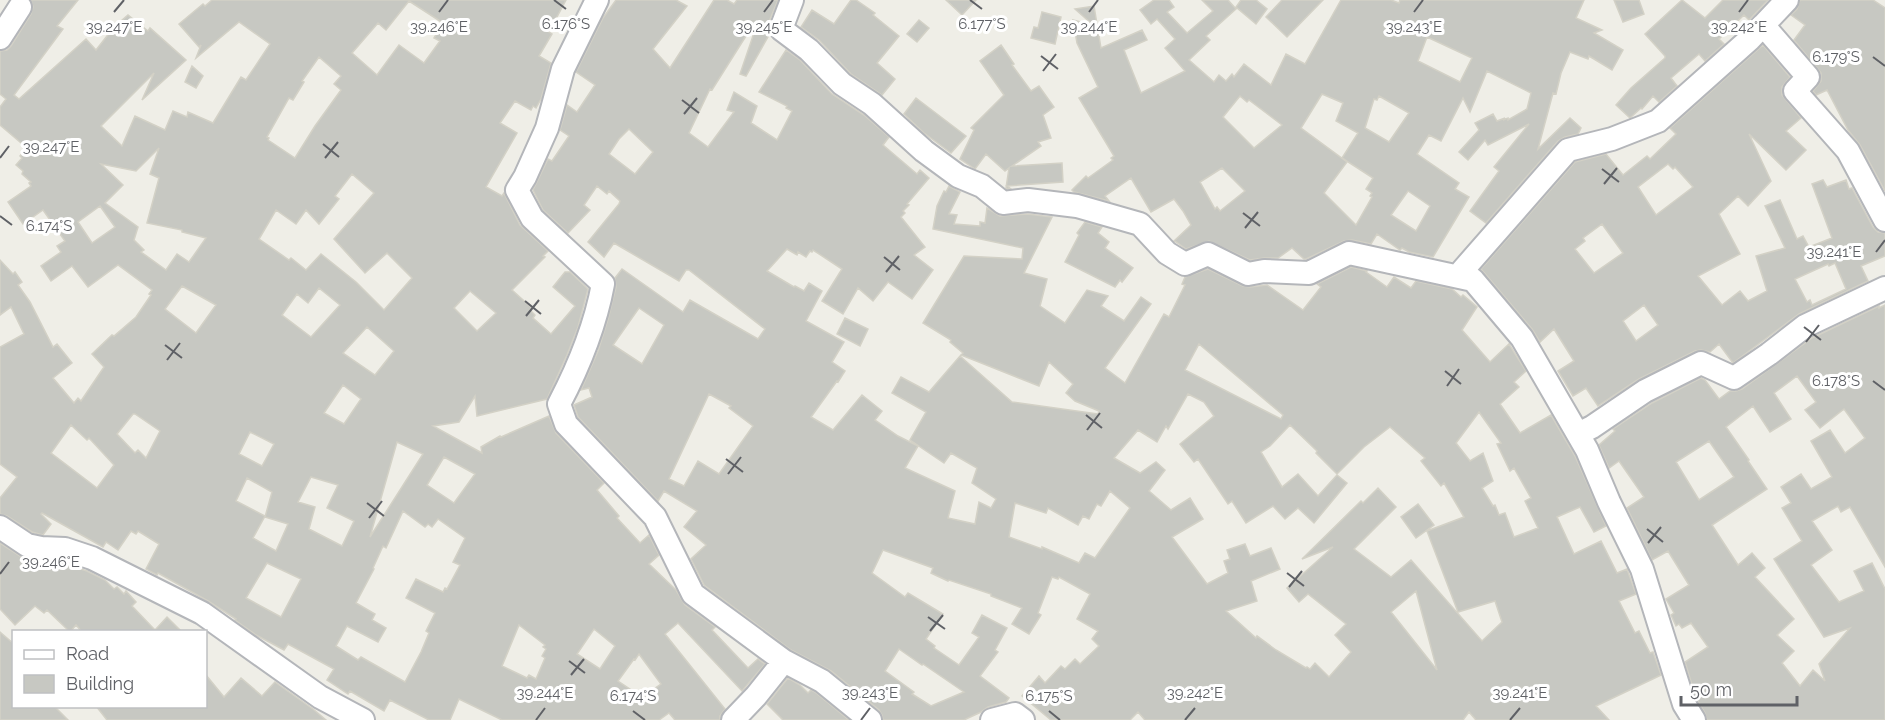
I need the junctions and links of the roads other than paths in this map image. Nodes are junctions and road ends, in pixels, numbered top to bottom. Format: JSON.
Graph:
{"nodes":[{"id":1,"x":597,"y":0,"type":"edge"},
{"id":2,"x":792,"y":0,"type":"edge"},
{"id":3,"x":1787,"y":0,"type":"edge"},
{"id":4,"x":20,"y":7,"type":"dead end"},
{"id":5,"x":1763,"y":25,"type":"junction"},
{"id":6,"x":0,"y":38,"type":"edge"},
{"id":7,"x":1885,"y":220,"type":"edge"},
{"id":8,"x":1473,"y":280,"type":"junction"},
{"id":9,"x":1885,"y":288,"type":"edge"},
{"id":10,"x":1578,"y":434,"type":"junction"},
{"id":11,"x":0,"y":527,"type":"edge"},
{"id":12,"x":784,"y":661,"type":"junction"},
{"id":13,"x":363,"y":720,"type":"edge"},
{"id":14,"x":733,"y":720,"type":"edge"},
{"id":15,"x":870,"y":720,"type":"edge"},
{"id":16,"x":992,"y":720,"type":"edge"},
{"id":17,"x":1023,"y":720,"type":"edge"},
{"id":18,"x":1694,"y":720,"type":"edge"}],
"edges":[{"from":1,"to":12,"type":"street"},
{"from":2,"to":8,"type":"street"},
{"from":3,"to":5,"type":"street"},
{"from":4,"to":6,"type":"street"},
{"from":5,"to":7,"type":"street"},
{"from":5,"to":8,"type":"street"},
{"from":8,"to":10,"type":"street"},
{"from":9,"to":10,"type":"street"},
{"from":10,"to":18,"type":"street"},
{"from":11,"to":13,"type":"street"},
{"from":12,"to":14,"type":"street"},
{"from":12,"to":15,"type":"street"},
{"from":16,"to":17,"type":"street"}]}
